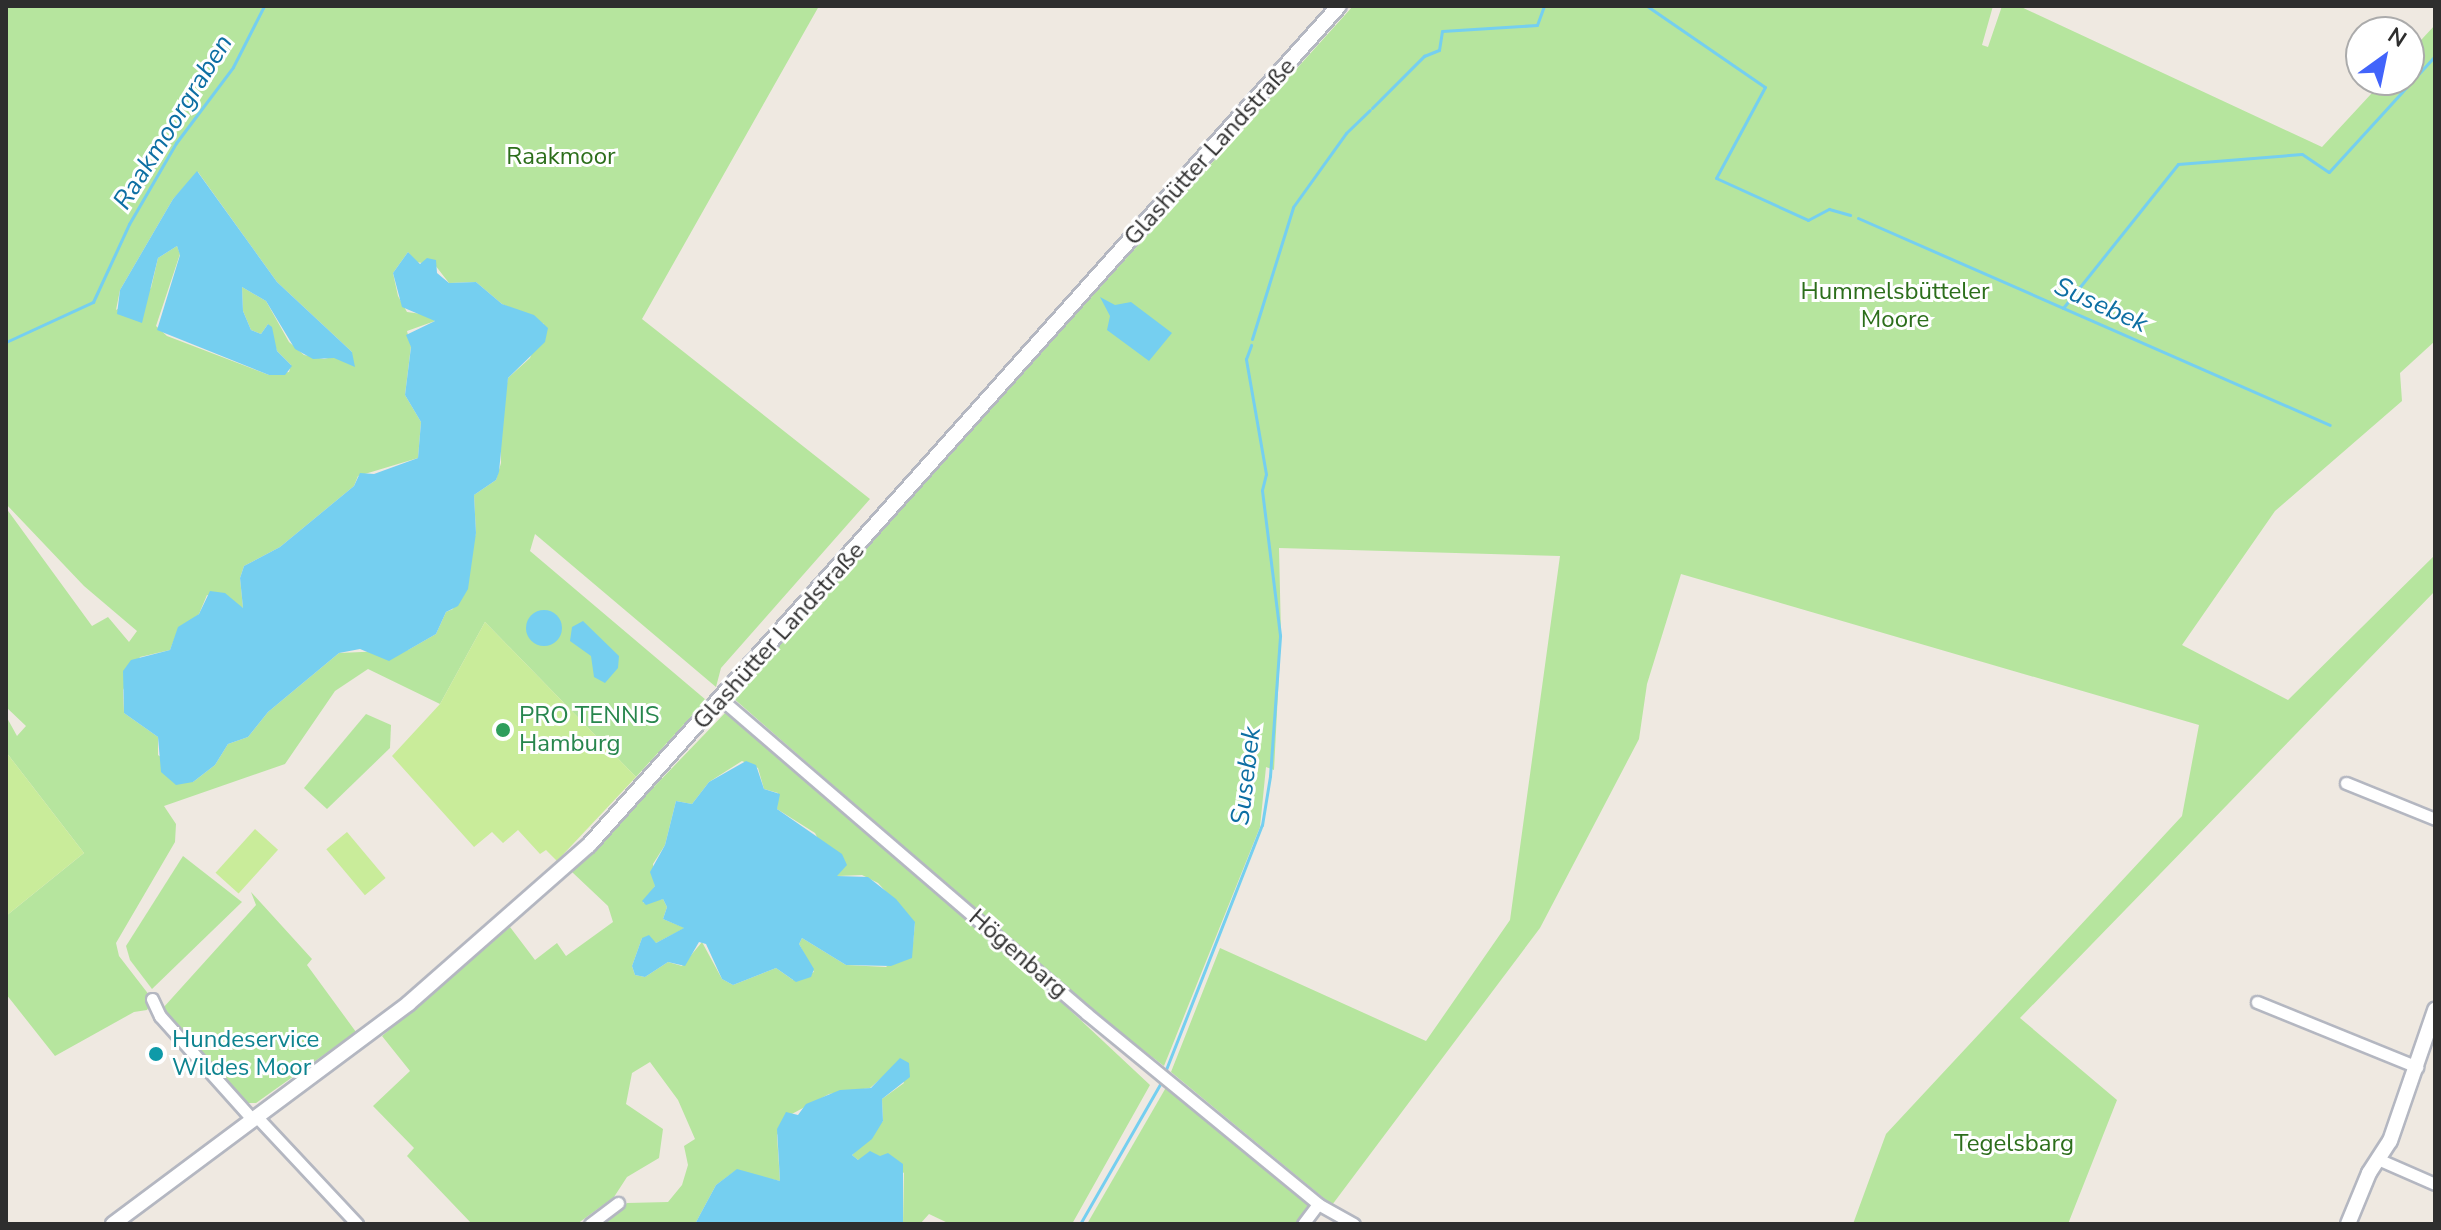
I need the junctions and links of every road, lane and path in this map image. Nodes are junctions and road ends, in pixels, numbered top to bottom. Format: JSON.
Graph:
{"nodes":[{"id":1,"x":1339,"y":6,"type":"edge"},
{"id":2,"x":722,"y":700,"type":"junction"},
{"id":3,"x":2346,"y":783,"type":"dead end"},
{"id":4,"x":2435,"y":819,"type":"edge"},
{"id":5,"x":152,"y":999,"type":"dead end"},
{"id":6,"x":2257,"y":1002,"type":"dead end"},
{"id":7,"x":2435,"y":1010,"type":"edge"},
{"id":8,"x":2435,"y":1032,"type":"edge"},
{"id":9,"x":2417,"y":1067,"type":"junction"},
{"id":10,"x":254,"y":1118,"type":"junction"},
{"id":11,"x":2380,"y":1160,"type":"junction"},
{"id":12,"x":2435,"y":1184,"type":"edge"},
{"id":13,"x":618,"y":1203,"type":"dead end"},
{"id":14,"x":1318,"y":1204,"type":"junction"},
{"id":15,"x":113,"y":1224,"type":"edge"},
{"id":16,"x":357,"y":1224,"type":"edge"},
{"id":17,"x":590,"y":1224,"type":"edge"},
{"id":18,"x":1303,"y":1224,"type":"edge"},
{"id":19,"x":1354,"y":1224,"type":"edge"},
{"id":20,"x":2348,"y":1224,"type":"edge"},
{"id":21,"x":2357,"y":1224,"type":"edge"}],
"edges":[{"from":1,"to":2,"type":"street","name":"Glashütter Landstraße"},
{"from":2,"to":10,"type":"street","name":"Glashütter Landstraße"},
{"from":2,"to":14,"type":"street","name":"Högenbarg"},
{"from":3,"to":4,"type":"street"},
{"from":5,"to":10,"type":"street"},
{"from":6,"to":9,"type":"street"},
{"from":7,"to":9,"type":"street"},
{"from":8,"to":9,"type":"street"},
{"from":9,"to":11,"type":"street"},
{"from":10,"to":15,"type":"street","name":"Glashütter Landstraße"},
{"from":10,"to":16,"type":"street"},
{"from":11,"to":12,"type":"street"},
{"from":11,"to":20,"type":"street"},
{"from":11,"to":21,"type":"street"},
{"from":13,"to":17,"type":"street"},
{"from":14,"to":18,"type":"street"},
{"from":14,"to":19,"type":"street","name":"Högenbarg"}]}
